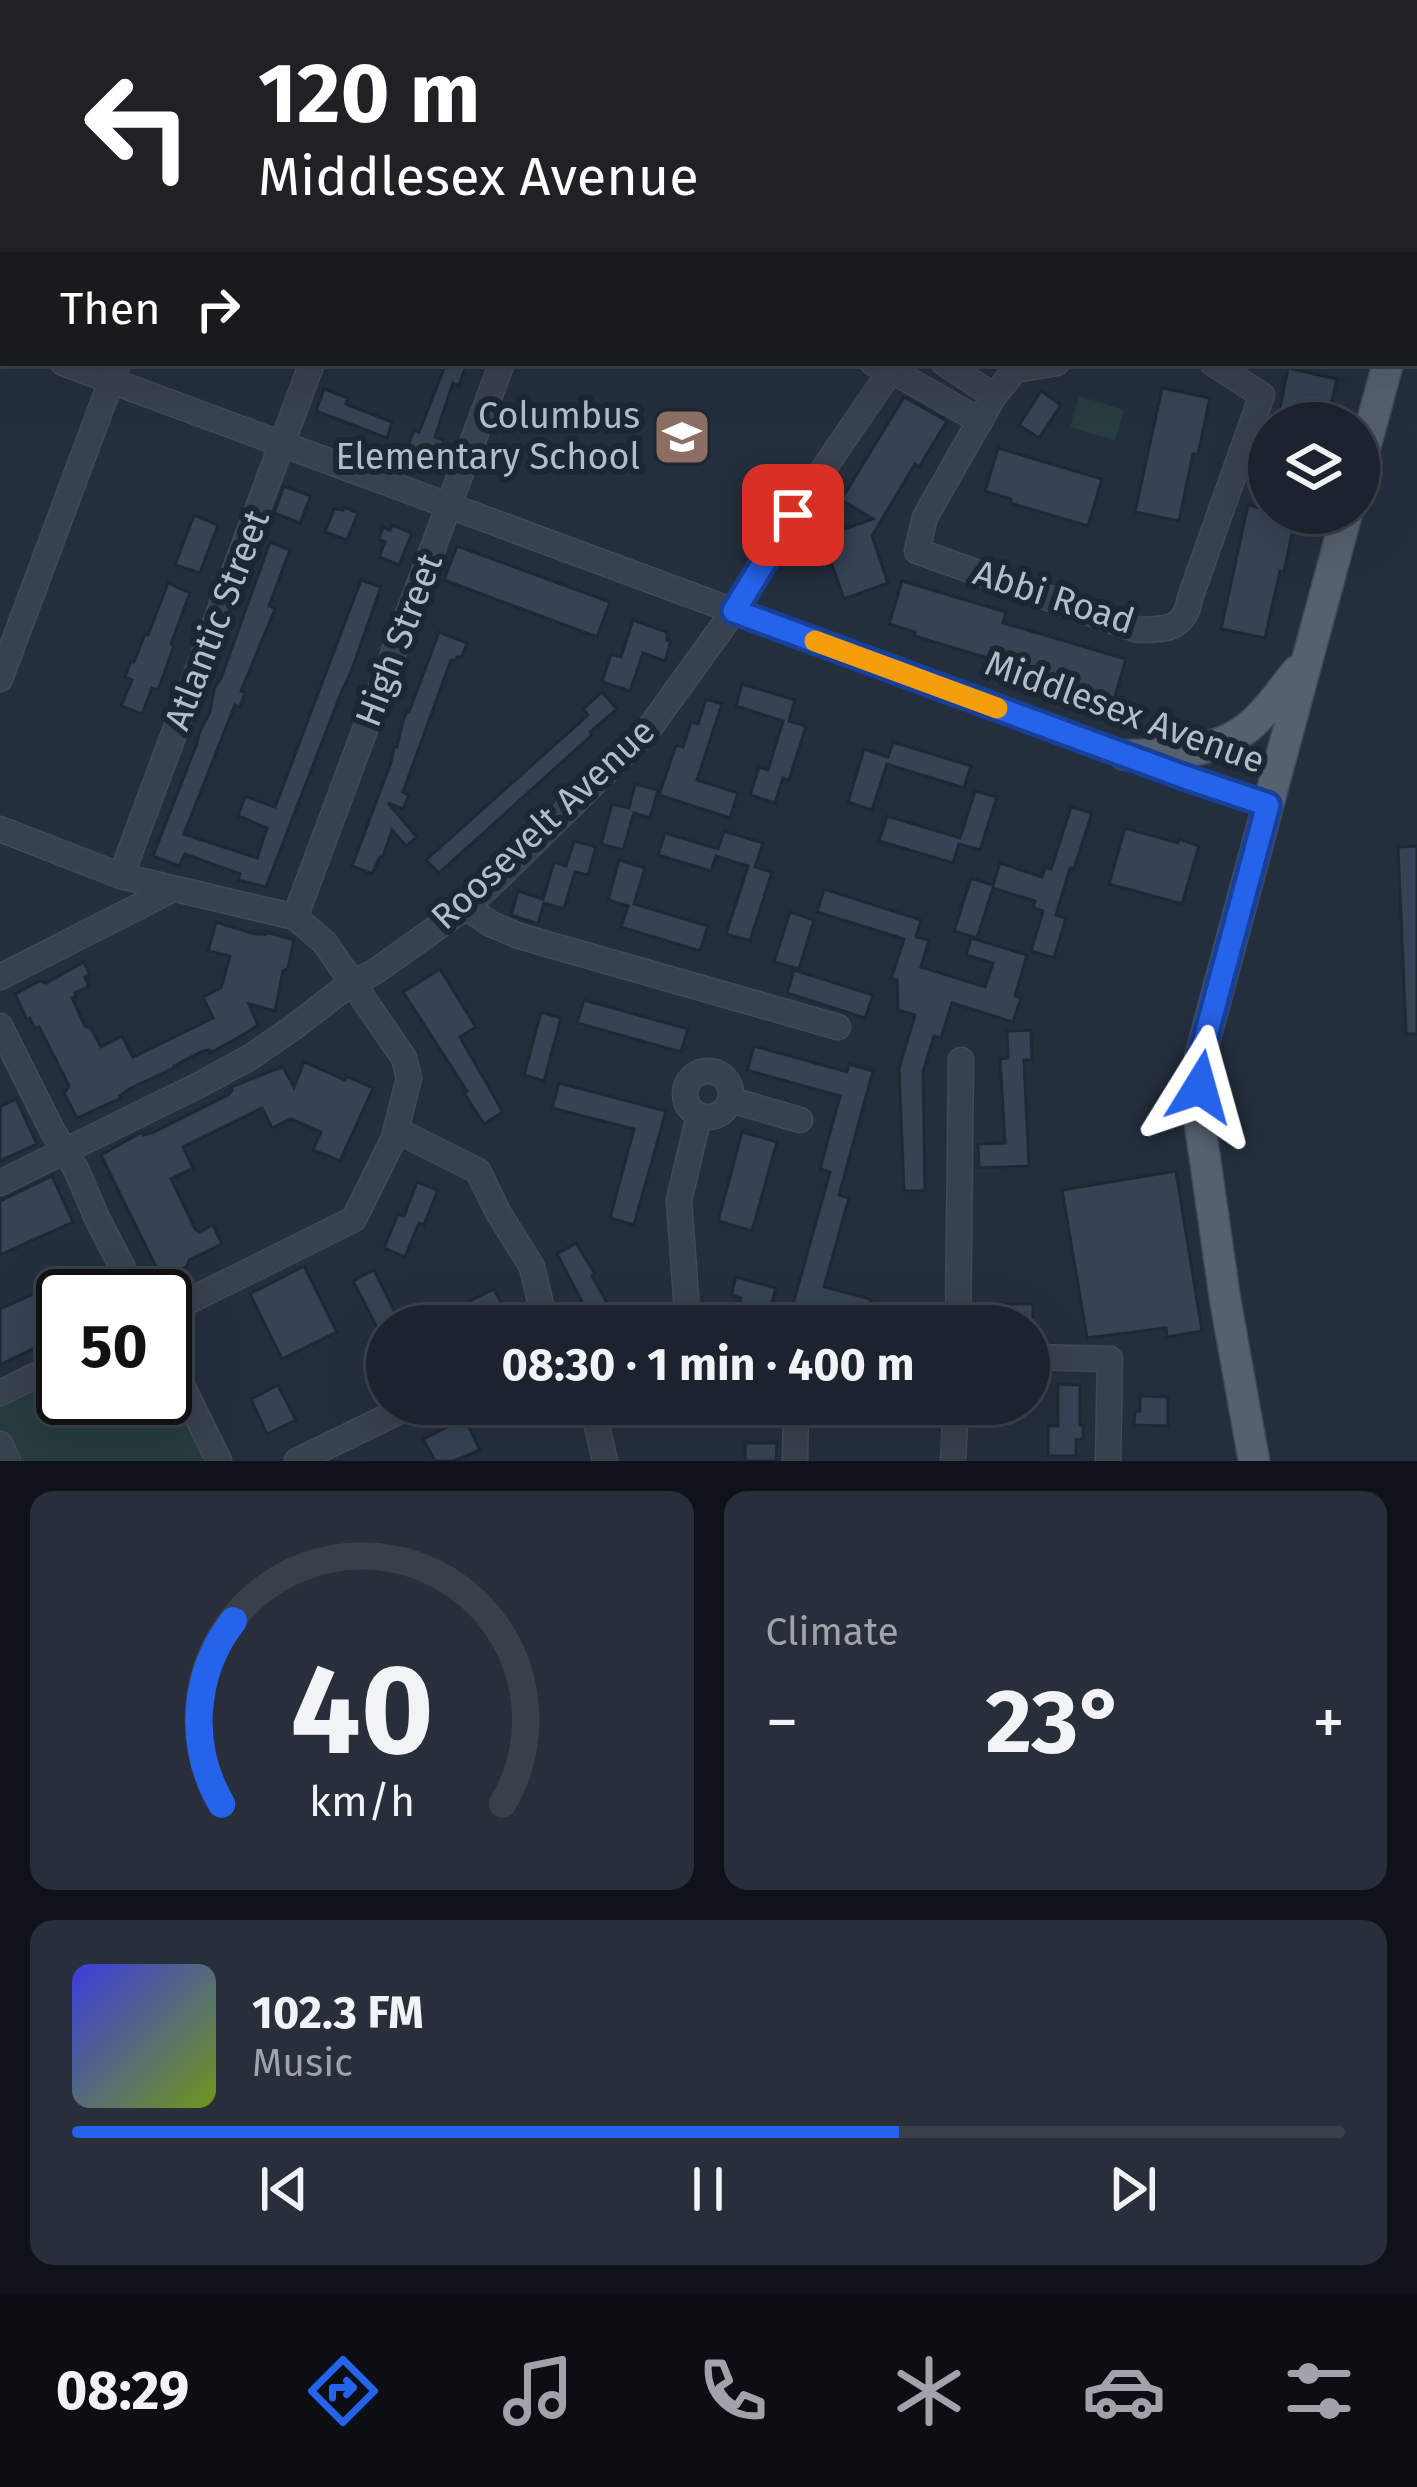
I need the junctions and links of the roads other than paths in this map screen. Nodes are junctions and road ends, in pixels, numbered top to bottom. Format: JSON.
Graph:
{"nodes":[{"id":1,"x":80,"y":366,"type":"edge"},
{"id":2,"x":311,"y":366,"type":"edge"},
{"id":3,"x":501,"y":366,"type":"edge"},
{"id":4,"x":886,"y":366,"type":"edge"},
{"id":5,"x":889,"y":366,"type":"edge"},
{"id":6,"x":949,"y":366,"type":"edge"},
{"id":7,"x":1039,"y":366,"type":"edge"},
{"id":8,"x":1217,"y":366,"type":"edge"},
{"id":9,"x":1387,"y":366,"type":"edge"},
{"id":10,"x":114,"y":372,"type":"edge"},
{"id":11,"x":994,"y":396,"type":"junction"},
{"id":12,"x":1377,"y":402,"type":"edge"},
{"id":13,"x":980,"y":421,"type":"junction"},
{"id":14,"x":283,"y":444,"type":"junction"},
{"id":15,"x":450,"y":505,"type":"junction"},
{"id":16,"x":1341,"y":534,"type":"edge"},
{"id":17,"x":734,"y":611,"type":"junction"},
{"id":18,"x":1305,"y":662,"type":"junction"},
{"id":19,"x":0,"y":680,"type":"edge"},
{"id":20,"x":1124,"y":755,"type":"junction"},
{"id":21,"x":1268,"y":805,"type":"junction"},
{"id":22,"x":0,"y":829,"type":"edge"},
{"id":23,"x":121,"y":876,"type":"junction"},
{"id":24,"x":173,"y":889,"type":"junction"},
{"id":25,"x":466,"y":907,"type":"junction"},
{"id":26,"x":295,"y":917,"type":"junction"},
{"id":27,"x":0,"y":977,"type":"edge"},
{"id":28,"x":351,"y":983,"type":"junction"},
{"id":29,"x":0,"y":1026,"type":"edge"},
{"id":30,"x":838,"y":1027,"type":"dead end"},
{"id":31,"x":961,"y":1060,"type":"dead end"},
{"id":32,"x":730,"y":1100,"type":"junction"},
{"id":33,"x":699,"y":1116,"type":"junction"},
{"id":34,"x":800,"y":1120,"type":"dead end"},
{"id":35,"x":396,"y":1130,"type":"junction"},
{"id":36,"x":64,"y":1151,"type":"junction"},
{"id":37,"x":0,"y":1183,"type":"edge"},
{"id":38,"x":123,"y":1269,"type":"edge"},
{"id":39,"x":192,"y":1300,"type":"edge"},
{"id":40,"x":541,"y":1305,"type":"edge"},
{"id":41,"x":686,"y":1305,"type":"edge"},
{"id":42,"x":958,"y":1305,"type":"edge"},
{"id":43,"x":1050,"y":1358,"type":"edge"},
{"id":44,"x":36,"y":1375,"type":"edge"},
{"id":45,"x":0,"y":1393,"type":"edge"},
{"id":46,"x":192,"y":1406,"type":"edge"},
{"id":47,"x":371,"y":1425,"type":"edge"},
{"id":48,"x":597,"y":1425,"type":"edge"},
{"id":49,"x":796,"y":1425,"type":"edge"},
{"id":50,"x":955,"y":1425,"type":"edge"},
{"id":51,"x":0,"y":1444,"type":"edge"},
{"id":52,"x":8,"y":1461,"type":"edge"},
{"id":53,"x":219,"y":1461,"type":"edge"},
{"id":54,"x":297,"y":1461,"type":"edge"},
{"id":55,"x":605,"y":1461,"type":"edge"},
{"id":56,"x":795,"y":1461,"type":"edge"},
{"id":57,"x":953,"y":1461,"type":"edge"},
{"id":58,"x":1108,"y":1461,"type":"edge"},
{"id":59,"x":1254,"y":1461,"type":"edge"}],
"edges":[{"from":1,"to":10,"type":"street","name":"Middlesex Avenue"},
{"from":2,"to":14,"type":"street","name":"Atlantic Street"},
{"from":3,"to":15,"type":"street","name":"High Street"},
{"from":4,"to":17,"type":"street","name":"Roosevelt Avenue"},
{"from":5,"to":13,"type":"street"},
{"from":6,"to":11,"type":"street"},
{"from":7,"to":11,"type":"street","name":"Abbi Road"},
{"from":8,"to":13,"type":"street","name":"Abbi Road"},
{"from":9,"to":12,"type":"main road"},
{"from":10,"to":14,"type":"street","name":"Middlesex Avenue"},
{"from":10,"to":19,"type":"street"},
{"from":11,"to":13,"type":"street","name":"Abbi Road"},
{"from":14,"to":15,"type":"street","name":"Middlesex Avenue"},
{"from":14,"to":23,"type":"street","name":"Atlantic Street"},
{"from":15,"to":17,"type":"street","name":"Middlesex Avenue"},
{"from":15,"to":26,"type":"street","name":"High Street"},
{"from":16,"to":18,"type":"main road"},
{"from":17,"to":20,"type":"street","name":"Middlesex Avenue"},
{"from":17,"to":25,"type":"street","name":"Roosevelt Avenue"},
{"from":18,"to":20,"type":"main road"},
{"from":18,"to":21,"type":"main road"},
{"from":20,"to":21,"type":"street","name":"Middlesex Avenue"},
{"from":21,"to":59,"type":"main road","name":"Middlesex Avenue"},
{"from":22,"to":23,"type":"street"},
{"from":23,"to":24,"type":"street"},
{"from":24,"to":26,"type":"street"},
{"from":24,"to":27,"type":"street"},
{"from":25,"to":28,"type":"street","name":"Roosevelt Avenue"},
{"from":25,"to":30,"type":"street"},
{"from":26,"to":28,"type":"street"},
{"from":28,"to":35,"type":"street"},
{"from":28,"to":36,"type":"street","name":"Roosevelt Avenue"},
{"from":29,"to":36,"type":"street"},
{"from":31,"to":42,"type":"street"},
{"from":32,"to":33,"type":"street"},
{"from":32,"to":33,"type":"street"},
{"from":32,"to":34,"type":"street"},
{"from":33,"to":41,"type":"street"},
{"from":35,"to":39,"type":"street"},
{"from":35,"to":40,"type":"street"},
{"from":36,"to":37,"type":"street","name":"Roosevelt Avenue"},
{"from":36,"to":38,"type":"street"},
{"from":43,"to":58,"type":"street"},
{"from":44,"to":45,"type":"street"},
{"from":46,"to":53,"type":"street"},
{"from":47,"to":54,"type":"street"},
{"from":48,"to":55,"type":"street"},
{"from":49,"to":56,"type":"street"},
{"from":50,"to":57,"type":"street"},
{"from":51,"to":52,"type":"street"}]}
